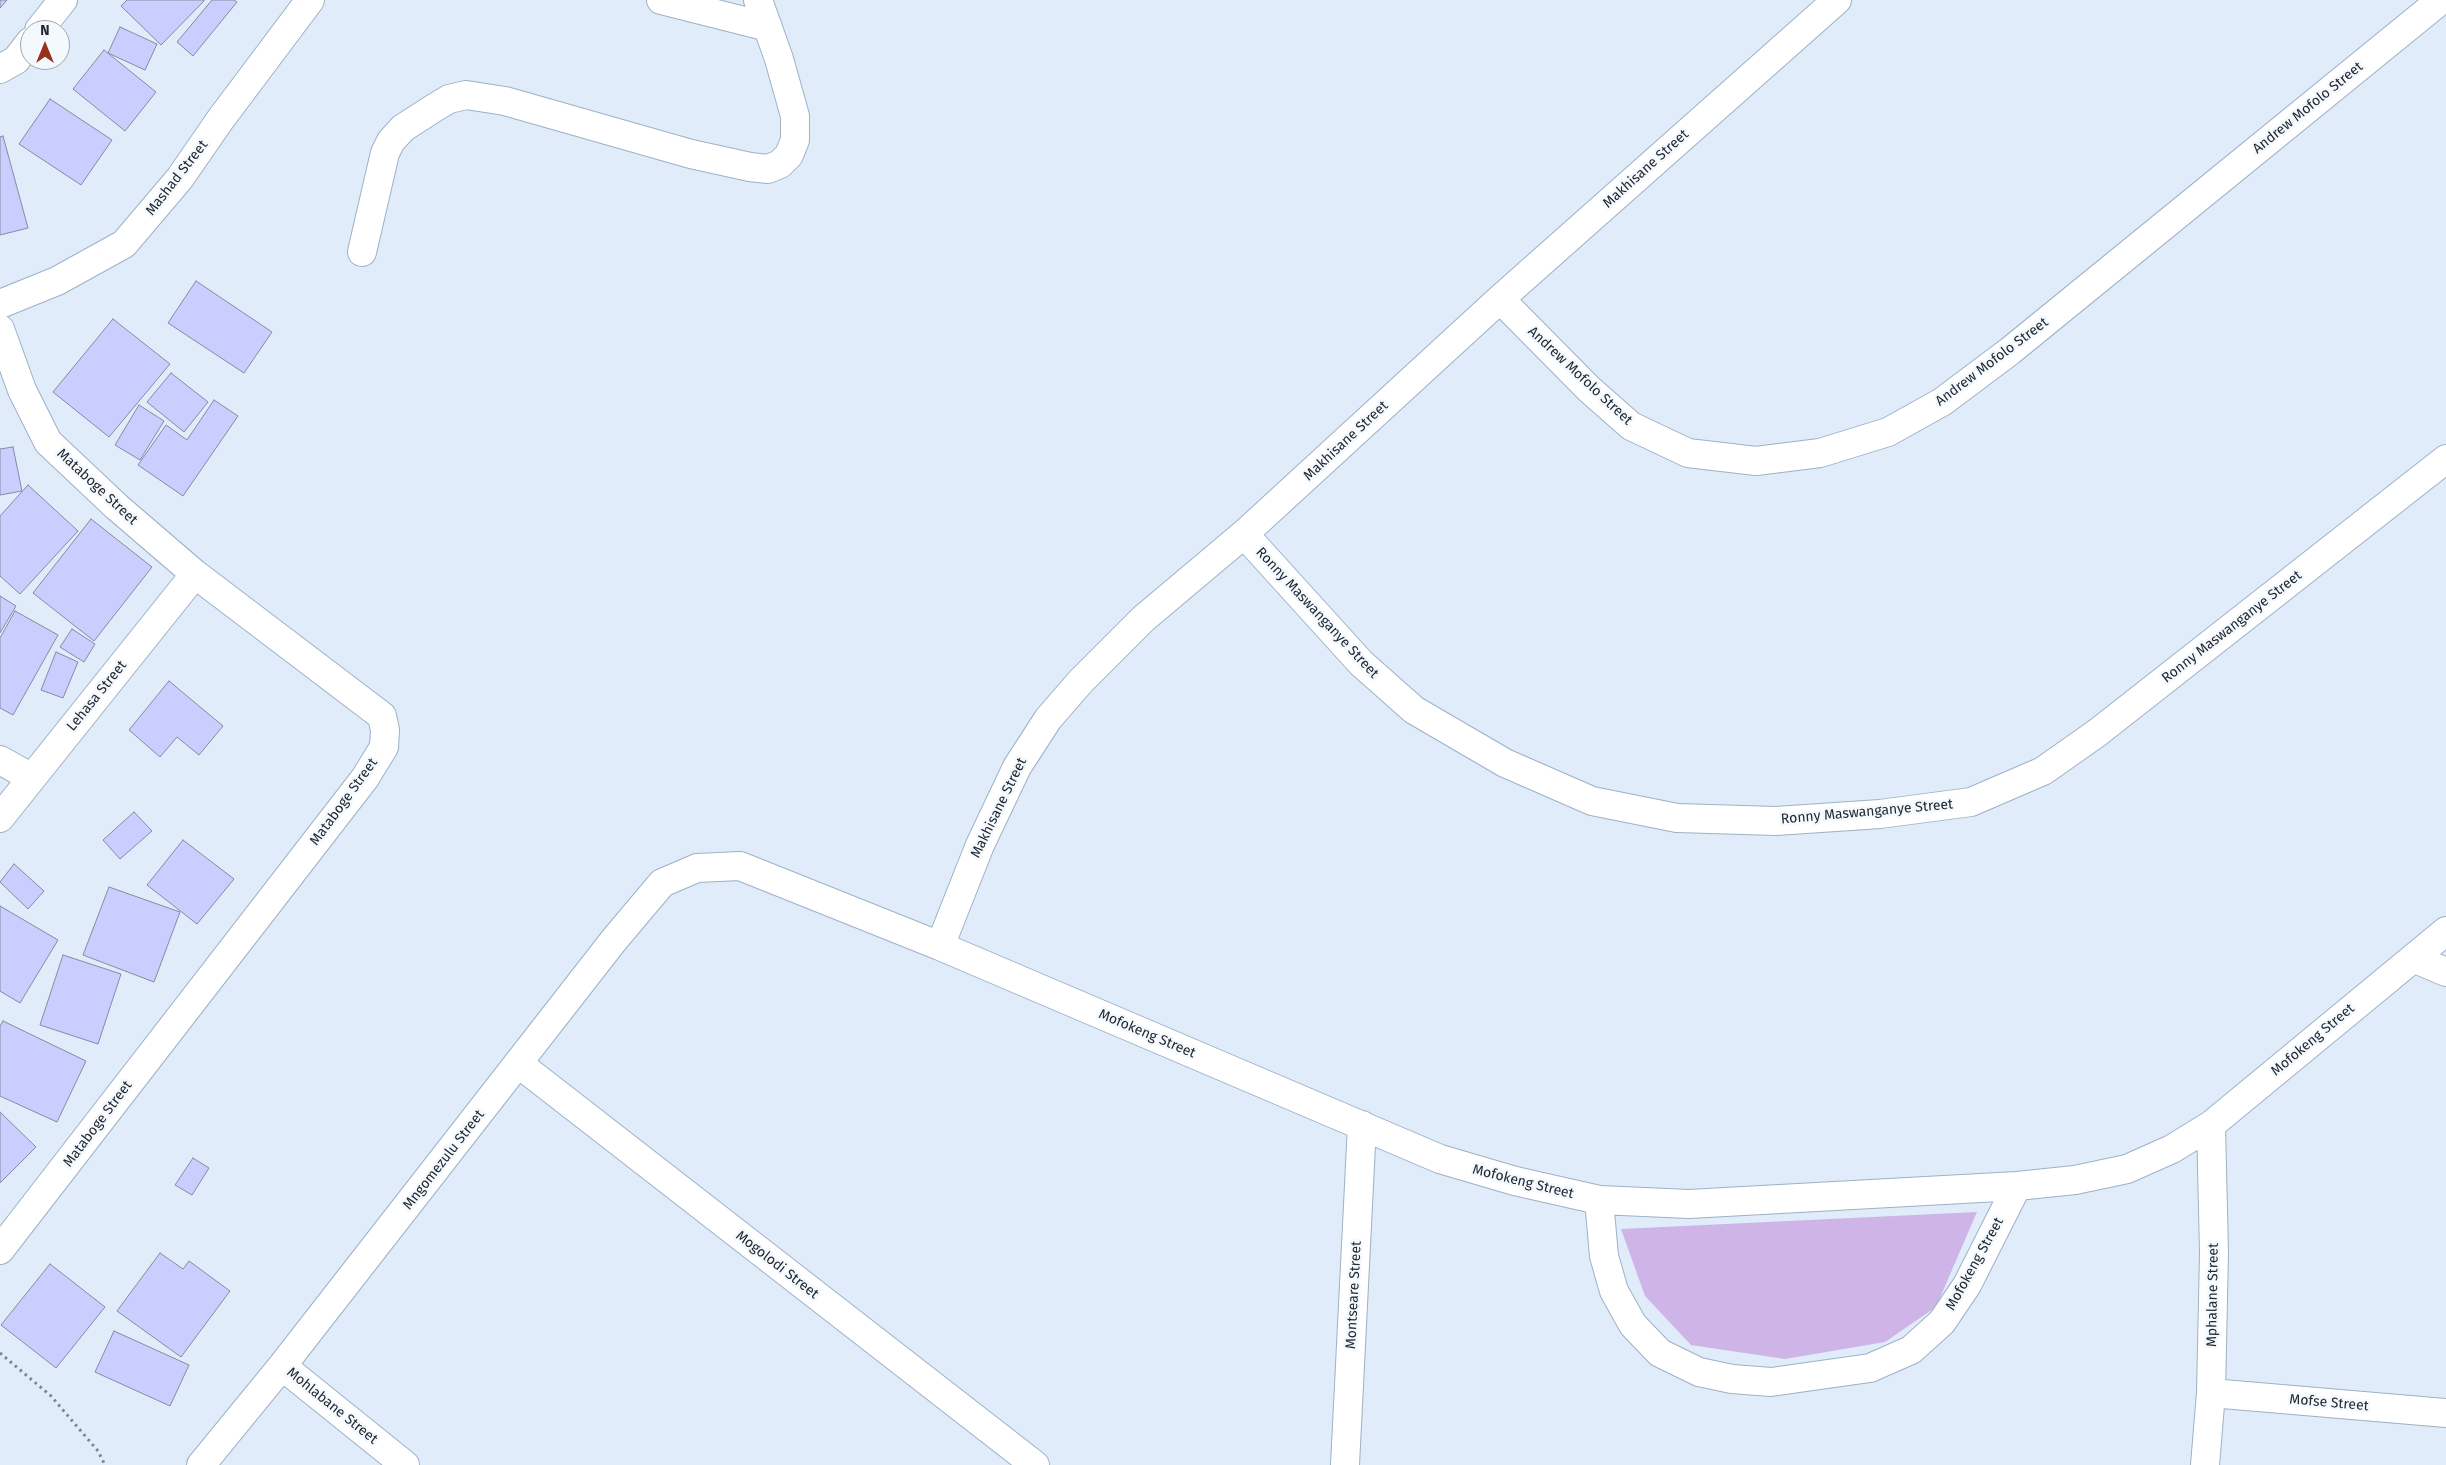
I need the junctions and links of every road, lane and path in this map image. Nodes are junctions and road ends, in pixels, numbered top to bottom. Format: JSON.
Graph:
{"nodes":[{"id":1,"x":63,"y":0,"type":"edge"},
{"id":2,"x":310,"y":0,"type":"edge"},
{"id":3,"x":661,"y":0,"type":"edge"},
{"id":4,"x":758,"y":0,"type":"edge"},
{"id":5,"x":1837,"y":0,"type":"edge"},
{"id":6,"x":2440,"y":0,"type":"edge"},
{"id":7,"x":47,"y":20,"type":"edge"},
{"id":8,"x":768,"y":27,"type":"junction"},
{"id":9,"x":20,"y":55,"type":"edge"},
{"id":10,"x":0,"y":69,"type":"edge"},
{"id":11,"x":362,"y":252,"type":"dead end"},
{"id":12,"x":1500,"y":299,"type":"junction"},
{"id":13,"x":0,"y":304,"type":"edge"},
{"id":14,"x":0,"y":329,"type":"edge"},
{"id":15,"x":2446,"y":460,"type":"edge"},
{"id":16,"x":1244,"y":534,"type":"junction"},
{"id":17,"x":195,"y":574,"type":"junction"},
{"id":18,"x":0,"y":760,"type":"edge"},
{"id":19,"x":32,"y":778,"type":"junction"},
{"id":20,"x":0,"y":818,"type":"edge"},
{"id":21,"x":697,"y":868,"type":"joint"},
{"id":22,"x":2446,"y":931,"type":"edge"},
{"id":23,"x":940,"y":946,"type":"junction"},
{"id":24,"x":2413,"y":958,"type":"junction"},
{"id":25,"x":2446,"y":972,"type":"edge"},
{"id":26,"x":518,"y":1064,"type":"junction"},
{"id":27,"x":1362,"y":1125,"type":"junction"},
{"id":28,"x":2211,"y":1125,"type":"junction"},
{"id":29,"x":2017,"y":1186,"type":"junction"},
{"id":30,"x":1599,"y":1200,"type":"junction"},
{"id":31,"x":0,"y":1250,"type":"edge"},
{"id":32,"x":0,"y":1353,"type":"edge"},
{"id":33,"x":282,"y":1366,"type":"junction"},
{"id":34,"x":2211,"y":1393,"type":"junction"},
{"id":35,"x":2446,"y":1413,"type":"edge"},
{"id":36,"x":105,"y":1465,"type":"edge"},
{"id":37,"x":200,"y":1465,"type":"edge"},
{"id":38,"x":405,"y":1465,"type":"edge"},
{"id":39,"x":1035,"y":1465,"type":"edge"},
{"id":40,"x":1345,"y":1465,"type":"edge"},
{"id":41,"x":2206,"y":1465,"type":"edge"}],
"edges":[{"from":1,"to":7,"type":"street"},
{"from":2,"to":13,"type":"street","name":"Mashad Street"},
{"from":3,"to":8,"type":"street"},
{"from":4,"to":8,"type":"street"},
{"from":5,"to":12,"type":"street","name":"Makhisane Street"},
{"from":6,"to":12,"type":"street","name":"Andrew Mofolo Street"},
{"from":8,"to":11,"type":"street"},
{"from":9,"to":10,"type":"street"},
{"from":12,"to":16,"type":"street","name":"Makhisane Street"},
{"from":14,"to":17,"type":"street","name":"Mataboge Street"},
{"from":15,"to":16,"type":"street","name":"Ronny Maswanganye Street"},
{"from":16,"to":23,"type":"street","name":"Makhisane Street"},
{"from":17,"to":19,"type":"street","name":"Lehasa Street"},
{"from":17,"to":31,"type":"street","name":"Mataboge Street"},
{"from":18,"to":19,"type":"street"},
{"from":19,"to":20,"type":"street","name":"Lehasa Street"},
{"from":21,"to":23,"type":"street","name":"Mofokeng Street"},
{"from":21,"to":26,"type":"street","name":"Mngomezulu Street"},
{"from":22,"to":24,"type":"street","name":"Mofokeng Street"},
{"from":23,"to":27,"type":"street","name":"Mofokeng Street"},
{"from":24,"to":25,"type":"street"},
{"from":24,"to":28,"type":"street","name":"Mofokeng Street"},
{"from":26,"to":33,"type":"street","name":"Mngomezulu Street"},
{"from":26,"to":39,"type":"street","name":"Mogolodi Street"},
{"from":27,"to":30,"type":"street","name":"Mofokeng Street"},
{"from":27,"to":40,"type":"street","name":"Montseare Street"},
{"from":28,"to":29,"type":"street","name":"Mofokeng Street"},
{"from":28,"to":34,"type":"street","name":"Mphalane Street"},
{"from":29,"to":30,"type":"street","name":"Mofokeng Street"},
{"from":29,"to":30,"type":"street","name":"Mofokeng Street"},
{"from":32,"to":36,"type":"path"},
{"from":33,"to":37,"type":"street","name":"Mngomezulu Street"},
{"from":33,"to":38,"type":"street","name":"Mohlabane Street"},
{"from":34,"to":35,"type":"street","name":"Mofse Street"},
{"from":34,"to":41,"type":"street","name":"Mphalane Street"}]}
